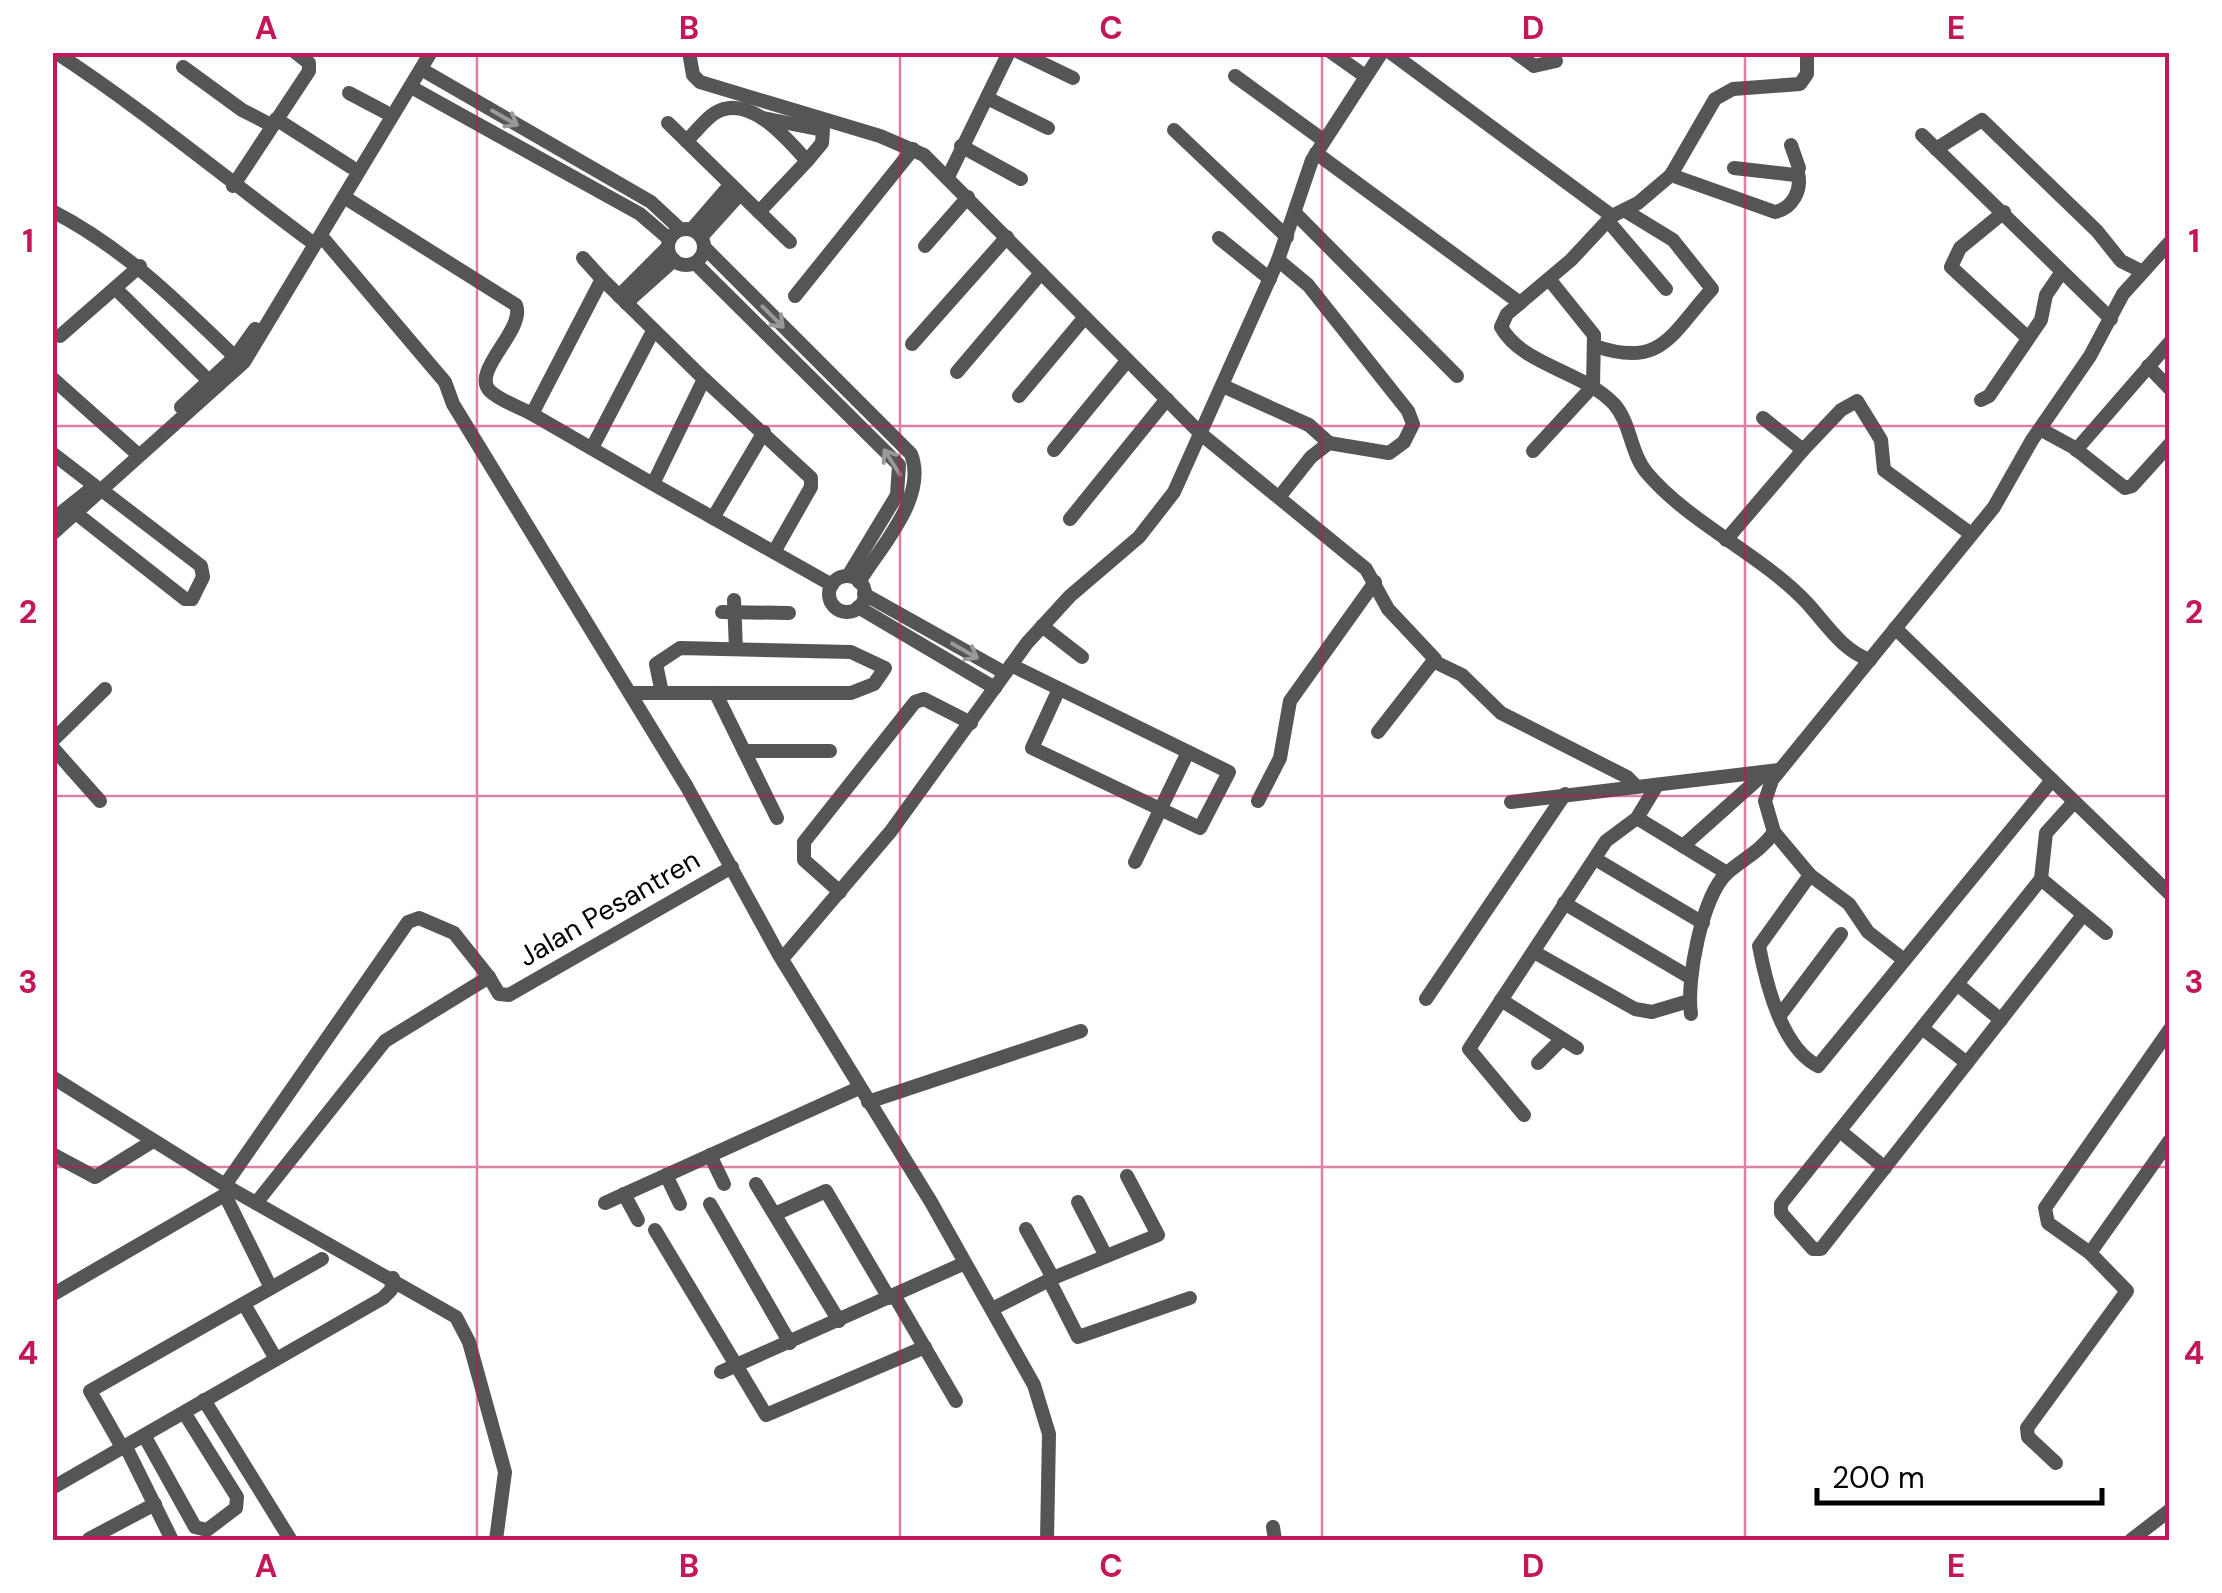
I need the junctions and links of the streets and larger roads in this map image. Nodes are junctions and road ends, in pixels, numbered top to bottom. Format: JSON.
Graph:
{"nodes":[{"id":1,"x":55,"y":52,"type":"edge"},
{"id":2,"x":294,"y":52,"type":"edge"},
{"id":3,"x":421,"y":52,"type":"edge"},
{"id":4,"x":432,"y":52,"type":"edge"},
{"id":5,"x":688,"y":52,"type":"edge"},
{"id":6,"x":1009,"y":52,"type":"edge"},
{"id":7,"x":1020,"y":52,"type":"edge"},
{"id":8,"x":1331,"y":52,"type":"edge"},
{"id":9,"x":1382,"y":52,"type":"edge"},
{"id":10,"x":1390,"y":52,"type":"edge"},
{"id":11,"x":1514,"y":52,"type":"edge"},
{"id":12,"x":1807,"y":52,"type":"edge"},
{"id":13,"x":1556,"y":60,"type":"dead end"},
{"id":14,"x":183,"y":67,"type":"dead end"},
{"id":15,"x":421,"y":69,"type":"junction"},
{"id":16,"x":1234,"y":76,"type":"dead end"},
{"id":17,"x":1365,"y":76,"type":"junction"},
{"id":18,"x":1074,"y":78,"type":"dead end"},
{"id":19,"x":411,"y":86,"type":"junction"},
{"id":20,"x":350,"y":93,"type":"dead end"},
{"id":21,"x":987,"y":98,"type":"junction"},
{"id":22,"x":385,"y":112,"type":"junction"},
{"id":23,"x":762,"y":118,"type":"junction"},
{"id":24,"x":274,"y":122,"type":"junction"},
{"id":25,"x":668,"y":123,"type":"dead end"},
{"id":26,"x":1048,"y":128,"type":"dead end"},
{"id":27,"x":1174,"y":130,"type":"dead end"},
{"id":28,"x":1922,"y":135,"type":"dead end"},
{"id":29,"x":686,"y":141,"type":"junction"},
{"id":30,"x":1792,"y":145,"type":"dead end"},
{"id":31,"x":961,"y":146,"type":"junction"},
{"id":32,"x":1319,"y":147,"type":"junction"},
{"id":33,"x":1936,"y":149,"type":"junction"},
{"id":34,"x":914,"y":150,"type":"junction"},
{"id":35,"x":807,"y":162,"type":"junction"},
{"id":36,"x":351,"y":167,"type":"junction"},
{"id":37,"x":1734,"y":168,"type":"dead end"},
{"id":38,"x":1798,"y":172,"type":"junction"},
{"id":39,"x":1672,"y":175,"type":"junction"},
{"id":40,"x":948,"y":176,"type":"junction"},
{"id":41,"x":1021,"y":179,"type":"dead end"},
{"id":42,"x":233,"y":186,"type":"junction"},
{"id":43,"x":735,"y":190,"type":"junction"},
{"id":44,"x":344,"y":196,"type":"junction"},
{"id":45,"x":968,"y":197,"type":"junction"},
{"id":46,"x":52,"y":211,"type":"edge"},
{"id":47,"x":759,"y":212,"type":"junction"},
{"id":48,"x":2004,"y":212,"type":"junction"},
{"id":49,"x":1295,"y":213,"type":"junction"},
{"id":50,"x":1615,"y":216,"type":"junction"},
{"id":51,"x":1287,"y":237,"type":"junction"},
{"id":52,"x":1007,"y":238,"type":"junction"},
{"id":53,"x":1219,"y":238,"type":"dead end"},
{"id":54,"x":315,"y":239,"type":"junction"},
{"id":55,"x":684,"y":241,"type":"junction"},
{"id":56,"x":790,"y":242,"type":"dead end"},
{"id":57,"x":2170,"y":242,"type":"edge"},
{"id":58,"x":926,"y":246,"type":"dead end"},
{"id":59,"x":583,"y":258,"type":"dead end"},
{"id":60,"x":1278,"y":260,"type":"junction"},
{"id":61,"x":140,"y":266,"type":"junction"},
{"id":62,"x":2141,"y":270,"type":"junction"},
{"id":63,"x":1042,"y":273,"type":"junction"},
{"id":64,"x":2062,"y":273,"type":"junction"},
{"id":65,"x":1270,"y":279,"type":"junction"},
{"id":66,"x":1549,"y":279,"type":"junction"},
{"id":67,"x":602,"y":280,"type":"junction"},
{"id":68,"x":116,"y":289,"type":"junction"},
{"id":69,"x":1666,"y":289,"type":"dead end"},
{"id":70,"x":795,"y":296,"type":"dead end"},
{"id":71,"x":622,"y":300,"type":"junction"},
{"id":72,"x":1520,"y":304,"type":"junction"},
{"id":73,"x":1085,"y":318,"type":"junction"},
{"id":74,"x":2110,"y":320,"type":"junction"},
{"id":75,"x":653,"y":332,"type":"junction"},
{"id":76,"x":60,"y":336,"type":"dead end"},
{"id":77,"x":2028,"y":338,"type":"junction"},
{"id":78,"x":2170,"y":342,"type":"edge"},
{"id":79,"x":912,"y":344,"type":"dead end"},
{"id":80,"x":1595,"y":346,"type":"junction"},
{"id":81,"x":235,"y":357,"type":"junction"},
{"id":82,"x":1128,"y":361,"type":"junction"},
{"id":83,"x":2148,"y":366,"type":"junction"},
{"id":84,"x":958,"y":372,"type":"dead end"},
{"id":85,"x":1457,"y":376,"type":"dead end"},
{"id":86,"x":52,"y":378,"type":"edge"},
{"id":87,"x":704,"y":379,"type":"junction"},
{"id":88,"x":208,"y":380,"type":"junction"},
{"id":89,"x":1222,"y":386,"type":"junction"},
{"id":90,"x":1593,"y":386,"type":"junction"},
{"id":91,"x":2170,"y":389,"type":"edge"},
{"id":92,"x":1019,"y":396,"type":"dead end"},
{"id":93,"x":1167,"y":399,"type":"junction"},
{"id":94,"x":1981,"y":400,"type":"dead end"},
{"id":95,"x":532,"y":414,"type":"junction"},
{"id":96,"x":1763,"y":418,"type":"dead end"},
{"id":97,"x":2040,"y":429,"type":"junction"},
{"id":98,"x":764,"y":432,"type":"junction"},
{"id":99,"x":1201,"y":434,"type":"junction"},
{"id":100,"x":1329,"y":443,"type":"junction"},
{"id":101,"x":2170,"y":444,"type":"edge"},
{"id":102,"x":592,"y":446,"type":"junction"},
{"id":103,"x":1054,"y":450,"type":"dead end"},
{"id":104,"x":1802,"y":450,"type":"junction"},
{"id":105,"x":2076,"y":450,"type":"junction"},
{"id":106,"x":134,"y":451,"type":"junction"},
{"id":107,"x":1533,"y":452,"type":"dead end"},
{"id":108,"x":52,"y":454,"type":"edge"},
{"id":109,"x":653,"y":484,"type":"junction"},
{"id":110,"x":99,"y":489,"type":"junction"},
{"id":111,"x":1280,"y":496,"type":"junction"},
{"id":112,"x":77,"y":514,"type":"junction"},
{"id":113,"x":713,"y":518,"type":"junction"},
{"id":114,"x":1070,"y":519,"type":"dead end"},
{"id":115,"x":52,"y":520,"type":"edge"},
{"id":116,"x":886,"y":525,"type":"junction"},
{"id":117,"x":52,"y":534,"type":"edge"},
{"id":118,"x":1971,"y":534,"type":"junction"},
{"id":119,"x":1726,"y":540,"type":"junction"},
{"id":120,"x":774,"y":552,"type":"junction"},
{"id":121,"x":1375,"y":582,"type":"junction"},
{"id":122,"x":832,"y":584,"type":"junction"},
{"id":123,"x":858,"y":590,"type":"junction"},
{"id":124,"x":788,"y":613,"type":"dead end"},
{"id":125,"x":1042,"y":626,"type":"junction"},
{"id":126,"x":1894,"y":628,"type":"junction"},
{"id":127,"x":920,"y":634,"type":"junction"},
{"id":128,"x":736,"y":649,"type":"junction"},
{"id":129,"x":1082,"y":656,"type":"dead end"},
{"id":130,"x":1870,"y":660,"type":"junction"},
{"id":131,"x":1435,"y":662,"type":"junction"},
{"id":132,"x":1008,"y":669,"type":"junction"},
{"id":133,"x":995,"y":688,"type":"junction"},
{"id":134,"x":106,"y":689,"type":"dead end"},
{"id":135,"x":1060,"y":689,"type":"junction"},
{"id":136,"x":630,"y":693,"type":"junction"},
{"id":137,"x":662,"y":693,"type":"junction"},
{"id":138,"x":716,"y":694,"type":"junction"},
{"id":139,"x":971,"y":722,"type":"junction"},
{"id":140,"x":1378,"y":732,"type":"dead end"},
{"id":141,"x":52,"y":744,"type":"edge"},
{"id":142,"x":744,"y":751,"type":"junction"},
{"id":143,"x":830,"y":752,"type":"dead end"},
{"id":144,"x":1188,"y":752,"type":"junction"},
{"id":145,"x":1772,"y":771,"type":"junction"},
{"id":146,"x":2052,"y":780,"type":"junction"},
{"id":147,"x":1657,"y":785,"type":"junction"},
{"id":148,"x":1636,"y":786,"type":"junction"},
{"id":149,"x":1564,"y":794,"type":"junction"},
{"id":150,"x":100,"y":801,"type":"dead end"},
{"id":151,"x":1258,"y":801,"type":"dead end"},
{"id":152,"x":1511,"y":802,"type":"dead end"},
{"id":153,"x":2074,"y":802,"type":"junction"},
{"id":154,"x":1160,"y":809,"type":"junction"},
{"id":155,"x":777,"y":818,"type":"dead end"},
{"id":156,"x":1636,"y":818,"type":"junction"},
{"id":157,"x":1774,"y":832,"type":"junction"},
{"id":158,"x":1683,"y":846,"type":"junction"},
{"id":159,"x":1597,"y":860,"type":"junction"},
{"id":160,"x":1135,"y":862,"type":"dead end"},
{"id":161,"x":732,"y":866,"type":"junction"},
{"id":162,"x":1728,"y":874,"type":"junction"},
{"id":163,"x":1810,"y":875,"type":"junction"},
{"id":164,"x":2040,"y":880,"type":"junction"},
{"id":165,"x":840,"y":892,"type":"junction"},
{"id":166,"x":2170,"y":894,"type":"edge"},
{"id":167,"x":1564,"y":904,"type":"junction"},
{"id":168,"x":2083,"y":916,"type":"junction"},
{"id":169,"x":1703,"y":922,"type":"junction"},
{"id":170,"x":2106,"y":933,"type":"dead end"},
{"id":171,"x":1841,"y":934,"type":"dead end"},
{"id":172,"x":1534,"y":952,"type":"junction"},
{"id":173,"x":782,"y":959,"type":"junction"},
{"id":174,"x":1904,"y":960,"type":"junction"},
{"id":175,"x":488,"y":977,"type":"junction"},
{"id":176,"x":1691,"y":978,"type":"junction"},
{"id":177,"x":1957,"y":984,"type":"junction"},
{"id":178,"x":1426,"y":998,"type":"dead end"},
{"id":179,"x":1502,"y":1000,"type":"junction"},
{"id":180,"x":1782,"y":1014,"type":"junction"},
{"id":181,"x":2001,"y":1020,"type":"junction"},
{"id":182,"x":1922,"y":1028,"type":"junction"},
{"id":183,"x":2170,"y":1029,"type":"edge"},
{"id":184,"x":1081,"y":1031,"type":"dead end"},
{"id":185,"x":1562,"y":1039,"type":"junction"},
{"id":186,"x":1576,"y":1048,"type":"dead end"},
{"id":187,"x":1538,"y":1063,"type":"dead end"},
{"id":188,"x":1967,"y":1064,"type":"junction"},
{"id":189,"x":52,"y":1077,"type":"edge"},
{"id":190,"x":859,"y":1088,"type":"junction"},
{"id":191,"x":868,"y":1102,"type":"junction"},
{"id":192,"x":1524,"y":1115,"type":"dead end"},
{"id":193,"x":1840,"y":1131,"type":"junction"},
{"id":194,"x":2170,"y":1140,"type":"edge"},
{"id":195,"x":153,"y":1141,"type":"junction"},
{"id":196,"x":52,"y":1154,"type":"edge"},
{"id":197,"x":710,"y":1155,"type":"junction"},
{"id":198,"x":1885,"y":1168,"type":"junction"},
{"id":199,"x":666,"y":1175,"type":"junction"},
{"id":200,"x":1127,"y":1176,"type":"dead end"},
{"id":201,"x":724,"y":1184,"type":"dead end"},
{"id":202,"x":756,"y":1184,"type":"dead end"},
{"id":203,"x":228,"y":1190,"type":"junction"},
{"id":204,"x":624,"y":1194,"type":"junction"},
{"id":205,"x":256,"y":1202,"type":"junction"},
{"id":206,"x":604,"y":1202,"type":"dead end"},
{"id":207,"x":1078,"y":1202,"type":"dead end"},
{"id":208,"x":680,"y":1204,"type":"dead end"},
{"id":209,"x":710,"y":1204,"type":"dead end"},
{"id":210,"x":774,"y":1214,"type":"junction"},
{"id":211,"x":638,"y":1220,"type":"dead end"},
{"id":212,"x":1026,"y":1229,"type":"dead end"},
{"id":213,"x":655,"y":1230,"type":"dead end"},
{"id":214,"x":2090,"y":1253,"type":"junction"},
{"id":215,"x":1106,"y":1256,"type":"junction"},
{"id":216,"x":322,"y":1259,"type":"dead end"},
{"id":217,"x":965,"y":1263,"type":"junction"},
{"id":218,"x":393,"y":1278,"type":"junction"},
{"id":219,"x":1051,"y":1279,"type":"junction"},
{"id":220,"x":271,"y":1288,"type":"junction"},
{"id":221,"x":52,"y":1295,"type":"edge"},
{"id":222,"x":892,"y":1296,"type":"junction"},
{"id":223,"x":1190,"y":1298,"type":"dead end"},
{"id":224,"x":244,"y":1304,"type":"junction"},
{"id":225,"x":992,"y":1309,"type":"junction"},
{"id":226,"x":839,"y":1321,"type":"junction"},
{"id":227,"x":790,"y":1343,"type":"junction"},
{"id":228,"x":924,"y":1347,"type":"junction"},
{"id":229,"x":276,"y":1359,"type":"junction"},
{"id":230,"x":728,"y":1370,"type":"junction"},
{"id":231,"x":204,"y":1400,"type":"junction"},
{"id":232,"x":956,"y":1400,"type":"dead end"},
{"id":233,"x":185,"y":1414,"type":"junction"},
{"id":234,"x":145,"y":1437,"type":"junction"},
{"id":235,"x":124,"y":1448,"type":"junction"},
{"id":236,"x":2056,"y":1463,"type":"dead end"},
{"id":237,"x":52,"y":1488,"type":"edge"},
{"id":238,"x":154,"y":1504,"type":"junction"},
{"id":239,"x":2170,"y":1510,"type":"edge"},
{"id":240,"x":90,"y":1539,"type":"edge"},
{"id":241,"x":172,"y":1540,"type":"edge"},
{"id":242,"x":290,"y":1540,"type":"edge"},
{"id":243,"x":496,"y":1540,"type":"edge"},
{"id":244,"x":1046,"y":1540,"type":"edge"},
{"id":245,"x":2131,"y":1540,"type":"edge"}],
"edges":[{"from":1,"to":42,"type":"street"},
{"from":2,"to":24,"type":"street"},
{"from":3,"to":22,"type":"street"},
{"from":4,"to":15,"type":"street"},
{"from":5,"to":34,"type":"street"},
{"from":6,"to":21,"type":"street"},
{"from":7,"to":18,"type":"street"},
{"from":8,"to":17,"type":"street"},
{"from":9,"to":17,"type":"street"},
{"from":10,"to":50,"type":"street"},
{"from":11,"to":13,"type":"street"},
{"from":12,"to":39,"type":"street"},
{"from":14,"to":24,"type":"street"},
{"from":15,"to":19,"type":"street"},
{"from":15,"to":55,"type":"street","one_way":true},
{"from":16,"to":32,"type":"street"},
{"from":17,"to":32,"type":"street"},
{"from":19,"to":44,"type":"street"},
{"from":19,"to":55,"type":"street"},
{"from":20,"to":22,"type":"street"},
{"from":21,"to":26,"type":"street"},
{"from":21,"to":31,"type":"street"},
{"from":22,"to":36,"type":"street"},
{"from":23,"to":29,"type":"street"},
{"from":23,"to":35,"type":"street"},
{"from":23,"to":35,"type":"street"},
{"from":24,"to":36,"type":"street"},
{"from":24,"to":42,"type":"street"},
{"from":25,"to":29,"type":"street"},
{"from":27,"to":51,"type":"street"},
{"from":28,"to":33,"type":"street"},
{"from":29,"to":43,"type":"street"},
{"from":30,"to":38,"type":"street"},
{"from":31,"to":40,"type":"street"},
{"from":31,"to":41,"type":"street"},
{"from":32,"to":49,"type":"street"},
{"from":32,"to":72,"type":"street"},
{"from":33,"to":48,"type":"street"},
{"from":33,"to":62,"type":"street"},
{"from":34,"to":40,"type":"street"},
{"from":34,"to":70,"type":"street"},
{"from":35,"to":47,"type":"street"},
{"from":36,"to":54,"type":"street"},
{"from":37,"to":38,"type":"street"},
{"from":38,"to":39,"type":"street"},
{"from":39,"to":50,"type":"street"},
{"from":40,"to":45,"type":"street"},
{"from":42,"to":54,"type":"street"},
{"from":43,"to":47,"type":"street"},
{"from":43,"to":55,"type":"street"},
{"from":44,"to":54,"type":"street"},
{"from":44,"to":95,"type":"street"},
{"from":45,"to":52,"type":"street"},
{"from":45,"to":58,"type":"street"},
{"from":46,"to":61,"type":"street"},
{"from":47,"to":56,"type":"street"},
{"from":48,"to":64,"type":"street"},
{"from":48,"to":77,"type":"street"},
{"from":49,"to":51,"type":"street"},
{"from":49,"to":85,"type":"street"},
{"from":50,"to":66,"type":"street"},
{"from":50,"to":69,"type":"street"},
{"from":50,"to":80,"type":"street"},
{"from":51,"to":60,"type":"street"},
{"from":52,"to":63,"type":"street"},
{"from":52,"to":79,"type":"street"},
{"from":53,"to":65,"type":"street"},
{"from":54,"to":81,"type":"street"},
{"from":54,"to":110,"type":"street"},
{"from":54,"to":136,"type":"street"},
{"from":55,"to":71,"type":"street"},
{"from":116,"to":55,"type":"street","one_way":true},
{"from":55,"to":116,"type":"street","one_way":true},
{"from":57,"to":62,"type":"street"},
{"from":59,"to":67,"type":"street"},
{"from":60,"to":65,"type":"street"},
{"from":60,"to":100,"type":"street"},
{"from":61,"to":68,"type":"street"},
{"from":61,"to":81,"type":"street"},
{"from":62,"to":74,"type":"street"},
{"from":63,"to":73,"type":"street"},
{"from":63,"to":84,"type":"street"},
{"from":64,"to":74,"type":"street"},
{"from":64,"to":77,"type":"street"},
{"from":65,"to":89,"type":"street"},
{"from":66,"to":72,"type":"street"},
{"from":66,"to":80,"type":"street"},
{"from":67,"to":71,"type":"street"},
{"from":67,"to":95,"type":"street"},
{"from":68,"to":76,"type":"street"},
{"from":68,"to":88,"type":"street"},
{"from":71,"to":75,"type":"street"},
{"from":72,"to":90,"type":"street"},
{"from":73,"to":82,"type":"street"},
{"from":73,"to":92,"type":"street"},
{"from":74,"to":97,"type":"street"},
{"from":75,"to":87,"type":"street"},
{"from":75,"to":102,"type":"street"},
{"from":77,"to":94,"type":"street"},
{"from":78,"to":83,"type":"street"},
{"from":80,"to":90,"type":"street"},
{"from":81,"to":88,"type":"street"},
{"from":82,"to":93,"type":"street"},
{"from":82,"to":103,"type":"street"},
{"from":83,"to":91,"type":"street"},
{"from":83,"to":105,"type":"street"},
{"from":86,"to":106,"type":"street"},
{"from":87,"to":98,"type":"street"},
{"from":87,"to":109,"type":"street"},
{"from":88,"to":106,"type":"street"},
{"from":89,"to":99,"type":"street"},
{"from":89,"to":100,"type":"street"},
{"from":90,"to":107,"type":"street"},
{"from":90,"to":119,"type":"street"},
{"from":93,"to":99,"type":"street"},
{"from":93,"to":114,"type":"street"},
{"from":95,"to":102,"type":"street"},
{"from":96,"to":104,"type":"street"},
{"from":97,"to":105,"type":"street"},
{"from":97,"to":118,"type":"street"},
{"from":98,"to":113,"type":"street"},
{"from":98,"to":120,"type":"street"},
{"from":99,"to":111,"type":"street"},
{"from":99,"to":125,"type":"street"},
{"from":100,"to":111,"type":"street"},
{"from":101,"to":105,"type":"street"},
{"from":102,"to":109,"type":"street"},
{"from":104,"to":118,"type":"street"},
{"from":104,"to":119,"type":"street"},
{"from":106,"to":110,"type":"street"},
{"from":108,"to":110,"type":"street"},
{"from":109,"to":113,"type":"street"},
{"from":110,"to":112,"type":"street"},
{"from":110,"to":112,"type":"street"},
{"from":110,"to":115,"type":"street"},
{"from":111,"to":121,"type":"street"},
{"from":112,"to":117,"type":"street"},
{"from":113,"to":120,"type":"street"},
{"from":116,"to":123,"type":"street"},
{"from":118,"to":126,"type":"street"},
{"from":119,"to":130,"type":"street"},
{"from":120,"to":122,"type":"street"},
{"from":121,"to":131,"type":"street"},
{"from":121,"to":151,"type":"street"},
{"from":122,"to":123,"type":"street"},
{"from":122,"to":123,"type":"street"},
{"from":123,"to":127,"type":"street"},
{"from":124,"to":128,"type":"street"},
{"from":125,"to":129,"type":"street"},
{"from":125,"to":132,"type":"street"},
{"from":126,"to":130,"type":"street"},
{"from":126,"to":146,"type":"street"},
{"from":127,"to":132,"type":"street","one_way":true},
{"from":127,"to":133,"type":"street"},
{"from":128,"to":137,"type":"street"},
{"from":128,"to":138,"type":"street"},
{"from":130,"to":145,"type":"street"},
{"from":131,"to":140,"type":"street"},
{"from":131,"to":148,"type":"street"},
{"from":132,"to":133,"type":"street"},
{"from":132,"to":135,"type":"street"},
{"from":133,"to":139,"type":"street"},
{"from":134,"to":141,"type":"street"},
{"from":135,"to":144,"type":"street"},
{"from":135,"to":154,"type":"street"},
{"from":136,"to":137,"type":"street"},
{"from":136,"to":161,"type":"street"},
{"from":137,"to":138,"type":"street"},
{"from":138,"to":142,"type":"street"},
{"from":139,"to":165,"type":"street"},
{"from":139,"to":165,"type":"street"},
{"from":141,"to":150,"type":"street"},
{"from":142,"to":143,"type":"street"},
{"from":142,"to":155,"type":"street"},
{"from":144,"to":154,"type":"street"},
{"from":144,"to":154,"type":"street"},
{"from":145,"to":147,"type":"street"},
{"from":145,"to":157,"type":"street"},
{"from":145,"to":158,"type":"street"},
{"from":146,"to":153,"type":"street"},
{"from":146,"to":174,"type":"street"},
{"from":147,"to":148,"type":"street"},
{"from":147,"to":156,"type":"street"},
{"from":148,"to":149,"type":"street"},
{"from":149,"to":152,"type":"street"},
{"from":149,"to":178,"type":"street"},
{"from":153,"to":164,"type":"street"},
{"from":153,"to":166,"type":"street"},
{"from":154,"to":160,"type":"street"},
{"from":156,"to":158,"type":"street"},
{"from":156,"to":159,"type":"street"},
{"from":157,"to":162,"type":"street"},
{"from":157,"to":163,"type":"street"},
{"from":158,"to":162,"type":"street"},
{"from":159,"to":167,"type":"street"},
{"from":159,"to":169,"type":"street"},
{"from":161,"to":173,"type":"street"},
{"from":161,"to":175,"type":"street","name":"Jalan Pesantren"},
{"from":162,"to":169,"type":"street"},
{"from":163,"to":174,"type":"street"},
{"from":163,"to":180,"type":"street"},
{"from":164,"to":168,"type":"street"},
{"from":164,"to":177,"type":"street"},
{"from":165,"to":173,"type":"street"},
{"from":167,"to":172,"type":"street"},
{"from":167,"to":176,"type":"street"},
{"from":168,"to":170,"type":"street"},
{"from":168,"to":181,"type":"street"},
{"from":169,"to":176,"type":"street"},
{"from":171,"to":180,"type":"street"},
{"from":172,"to":176,"type":"street"},
{"from":172,"to":179,"type":"street"},
{"from":173,"to":190,"type":"street"},
{"from":174,"to":180,"type":"street"},
{"from":175,"to":203,"type":"street"},
{"from":175,"to":205,"type":"street","name":"Jalan Pesantren"},
{"from":177,"to":181,"type":"street"},
{"from":177,"to":182,"type":"street"},
{"from":179,"to":185,"type":"street"},
{"from":179,"to":192,"type":"street"},
{"from":181,"to":188,"type":"street"},
{"from":182,"to":188,"type":"street"},
{"from":182,"to":193,"type":"street"},
{"from":183,"to":214,"type":"street"},
{"from":184,"to":191,"type":"street"},
{"from":185,"to":186,"type":"street"},
{"from":185,"to":187,"type":"street"},
{"from":188,"to":198,"type":"street"},
{"from":189,"to":195,"type":"street"},
{"from":190,"to":191,"type":"street"},
{"from":190,"to":197,"type":"street"},
{"from":191,"to":217,"type":"street"},
{"from":193,"to":198,"type":"street"},
{"from":193,"to":198,"type":"street"},
{"from":194,"to":214,"type":"street"},
{"from":195,"to":196,"type":"street"},
{"from":195,"to":203,"type":"street"},
{"from":197,"to":199,"type":"street"},
{"from":197,"to":201,"type":"street"},
{"from":199,"to":204,"type":"street"},
{"from":199,"to":208,"type":"street"},
{"from":200,"to":215,"type":"street"},
{"from":202,"to":210,"type":"street"},
{"from":203,"to":205,"type":"street"},
{"from":203,"to":220,"type":"street"},
{"from":203,"to":221,"type":"street"},
{"from":204,"to":206,"type":"street"},
{"from":204,"to":211,"type":"street"},
{"from":205,"to":218,"type":"street"},
{"from":207,"to":215,"type":"street"},
{"from":209,"to":227,"type":"street"},
{"from":210,"to":222,"type":"street"},
{"from":210,"to":226,"type":"street"},
{"from":212,"to":219,"type":"street"},
{"from":213,"to":230,"type":"street"},
{"from":214,"to":236,"type":"street"},
{"from":215,"to":219,"type":"street"},
{"from":216,"to":220,"type":"street"},
{"from":217,"to":222,"type":"street"},
{"from":217,"to":225,"type":"street"},
{"from":218,"to":229,"type":"street"},
{"from":218,"to":243,"type":"street"},
{"from":219,"to":223,"type":"street"},
{"from":219,"to":225,"type":"street"},
{"from":220,"to":224,"type":"street"},
{"from":222,"to":226,"type":"street"},
{"from":222,"to":228,"type":"street"},
{"from":224,"to":229,"type":"street"},
{"from":224,"to":235,"type":"street"},
{"from":225,"to":244,"type":"street"},
{"from":226,"to":227,"type":"street"},
{"from":227,"to":230,"type":"street"},
{"from":228,"to":230,"type":"street"},
{"from":228,"to":232,"type":"street"},
{"from":229,"to":231,"type":"street"},
{"from":231,"to":233,"type":"street"},
{"from":231,"to":242,"type":"street"},
{"from":233,"to":234,"type":"street"},
{"from":233,"to":234,"type":"street"},
{"from":234,"to":235,"type":"street"},
{"from":235,"to":237,"type":"street"},
{"from":235,"to":238,"type":"street"},
{"from":238,"to":240,"type":"street"},
{"from":238,"to":241,"type":"street"},
{"from":239,"to":245,"type":"street"}]}
